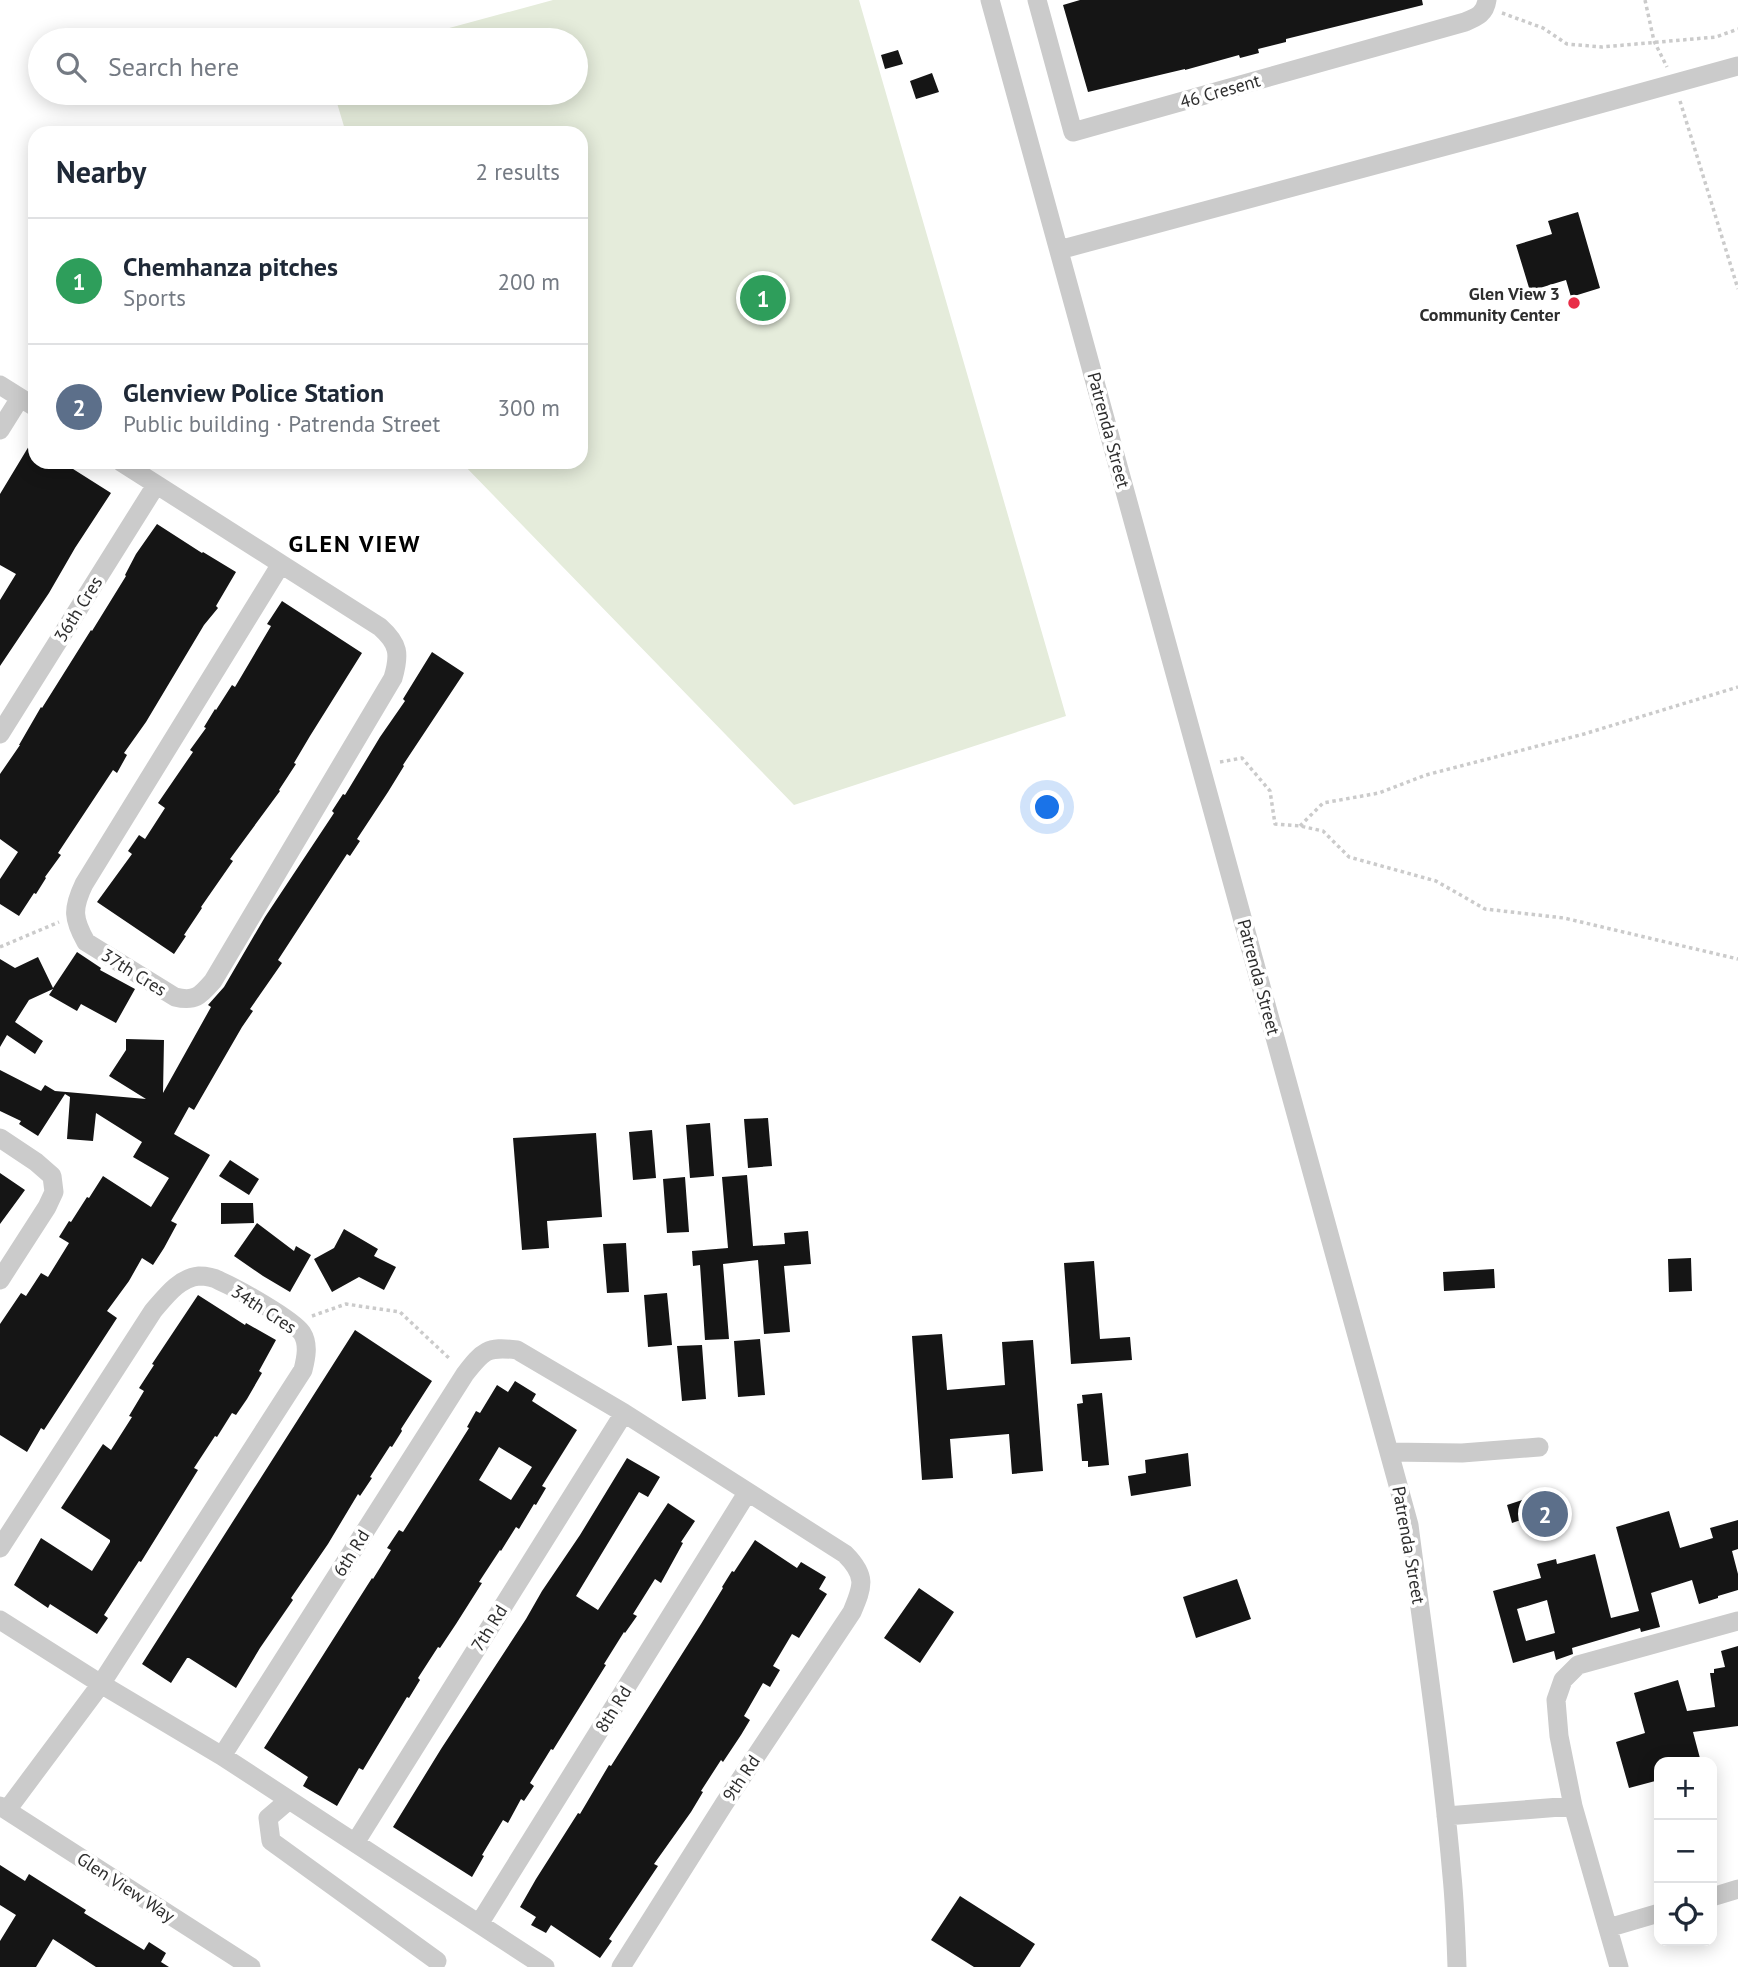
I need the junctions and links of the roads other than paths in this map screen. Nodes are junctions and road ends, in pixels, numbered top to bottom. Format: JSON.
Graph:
{"nodes":[{"id":1,"x":990,"y":0,"type":"edge"},
{"id":2,"x":1037,"y":0,"type":"edge"},
{"id":3,"x":1487,"y":4,"type":"edge"},
{"id":4,"x":1738,"y":66,"type":"edge"},
{"id":5,"x":1059,"y":250,"type":"junction"},
{"id":6,"x":0,"y":385,"type":"edge"},
{"id":7,"x":28,"y":402,"type":"edge"},
{"id":8,"x":0,"y":430,"type":"edge"},
{"id":9,"x":132,"y":469,"type":"edge"},
{"id":10,"x":156,"y":485,"type":"junction"},
{"id":11,"x":281,"y":564,"type":"junction"},
{"id":12,"x":0,"y":734,"type":"edge"},
{"id":13,"x":0,"y":1138,"type":"edge"},
{"id":14,"x":0,"y":1280,"type":"edge"},
{"id":15,"x":624,"y":1413,"type":"junction"},
{"id":16,"x":1539,"y":1447,"type":"dead end"},
{"id":17,"x":1390,"y":1452,"type":"junction"},
{"id":18,"x":747,"y":1493,"type":"junction"},
{"id":19,"x":0,"y":1548,"type":"edge"},
{"id":20,"x":0,"y":1620,"type":"edge"},
{"id":21,"x":1738,"y":1621,"type":"edge"},
{"id":22,"x":101,"y":1684,"type":"junction"},
{"id":23,"x":222,"y":1756,"type":"junction"},
{"id":24,"x":289,"y":1800,"type":"junction"},
{"id":25,"x":1573,"y":1806,"type":"junction"},
{"id":26,"x":3,"y":1808,"type":"edge"},
{"id":27,"x":1447,"y":1816,"type":"junction"},
{"id":28,"x":355,"y":1843,"type":"junction"},
{"id":29,"x":1738,"y":1889,"type":"edge"},
{"id":30,"x":1717,"y":1895,"type":"edge"},
{"id":31,"x":1654,"y":1914,"type":"edge"},
{"id":32,"x":479,"y":1924,"type":"junction"},
{"id":33,"x":1608,"y":1928,"type":"junction"},
{"id":34,"x":437,"y":1961,"type":"dead end"},
{"id":35,"x":251,"y":1967,"type":"edge"},
{"id":36,"x":545,"y":1967,"type":"edge"},
{"id":37,"x":621,"y":1967,"type":"edge"},
{"id":38,"x":1457,"y":1967,"type":"edge"},
{"id":39,"x":1619,"y":1967,"type":"edge"}],
"edges":[{"from":1,"to":5,"type":"street","name":"Patrenda Street"},
{"from":2,"to":3,"type":"street","name":"46 Cresent"},
{"from":4,"to":5,"type":"street"},
{"from":5,"to":17,"type":"street","name":"Patrenda Street"},
{"from":6,"to":7,"type":"street"},
{"from":7,"to":8,"type":"street"},
{"from":9,"to":10,"type":"street"},
{"from":10,"to":11,"type":"street"},
{"from":10,"to":12,"type":"street","name":"36th Cres"},
{"from":11,"to":11,"type":"street","name":"37th Cres"},
{"from":13,"to":14,"type":"street"},
{"from":15,"to":18,"type":"street"},
{"from":15,"to":23,"type":"street","name":"6th Rd"},
{"from":15,"to":28,"type":"street","name":"7th Rd"},
{"from":16,"to":17,"type":"street"},
{"from":17,"to":27,"type":"street","name":"Patrenda Street"},
{"from":18,"to":32,"type":"street","name":"8th Rd"},
{"from":18,"to":37,"type":"street","name":"9th Rd"},
{"from":19,"to":22,"type":"street","name":"34th Cres"},
{"from":20,"to":22,"type":"street"},
{"from":21,"to":25,"type":"street"},
{"from":22,"to":23,"type":"street"},
{"from":22,"to":26,"type":"street","name":"34th Cres"},
{"from":23,"to":24,"type":"street"},
{"from":24,"to":28,"type":"street"},
{"from":24,"to":34,"type":"street"},
{"from":25,"to":27,"type":"street"},
{"from":25,"to":33,"type":"street"},
{"from":26,"to":35,"type":"street","name":"Glen View Way"},
{"from":27,"to":38,"type":"street","name":"Patrenda Street"},
{"from":28,"to":32,"type":"street"},
{"from":29,"to":30,"type":"street"},
{"from":31,"to":33,"type":"street"},
{"from":32,"to":36,"type":"street"},
{"from":33,"to":39,"type":"street"}]}
